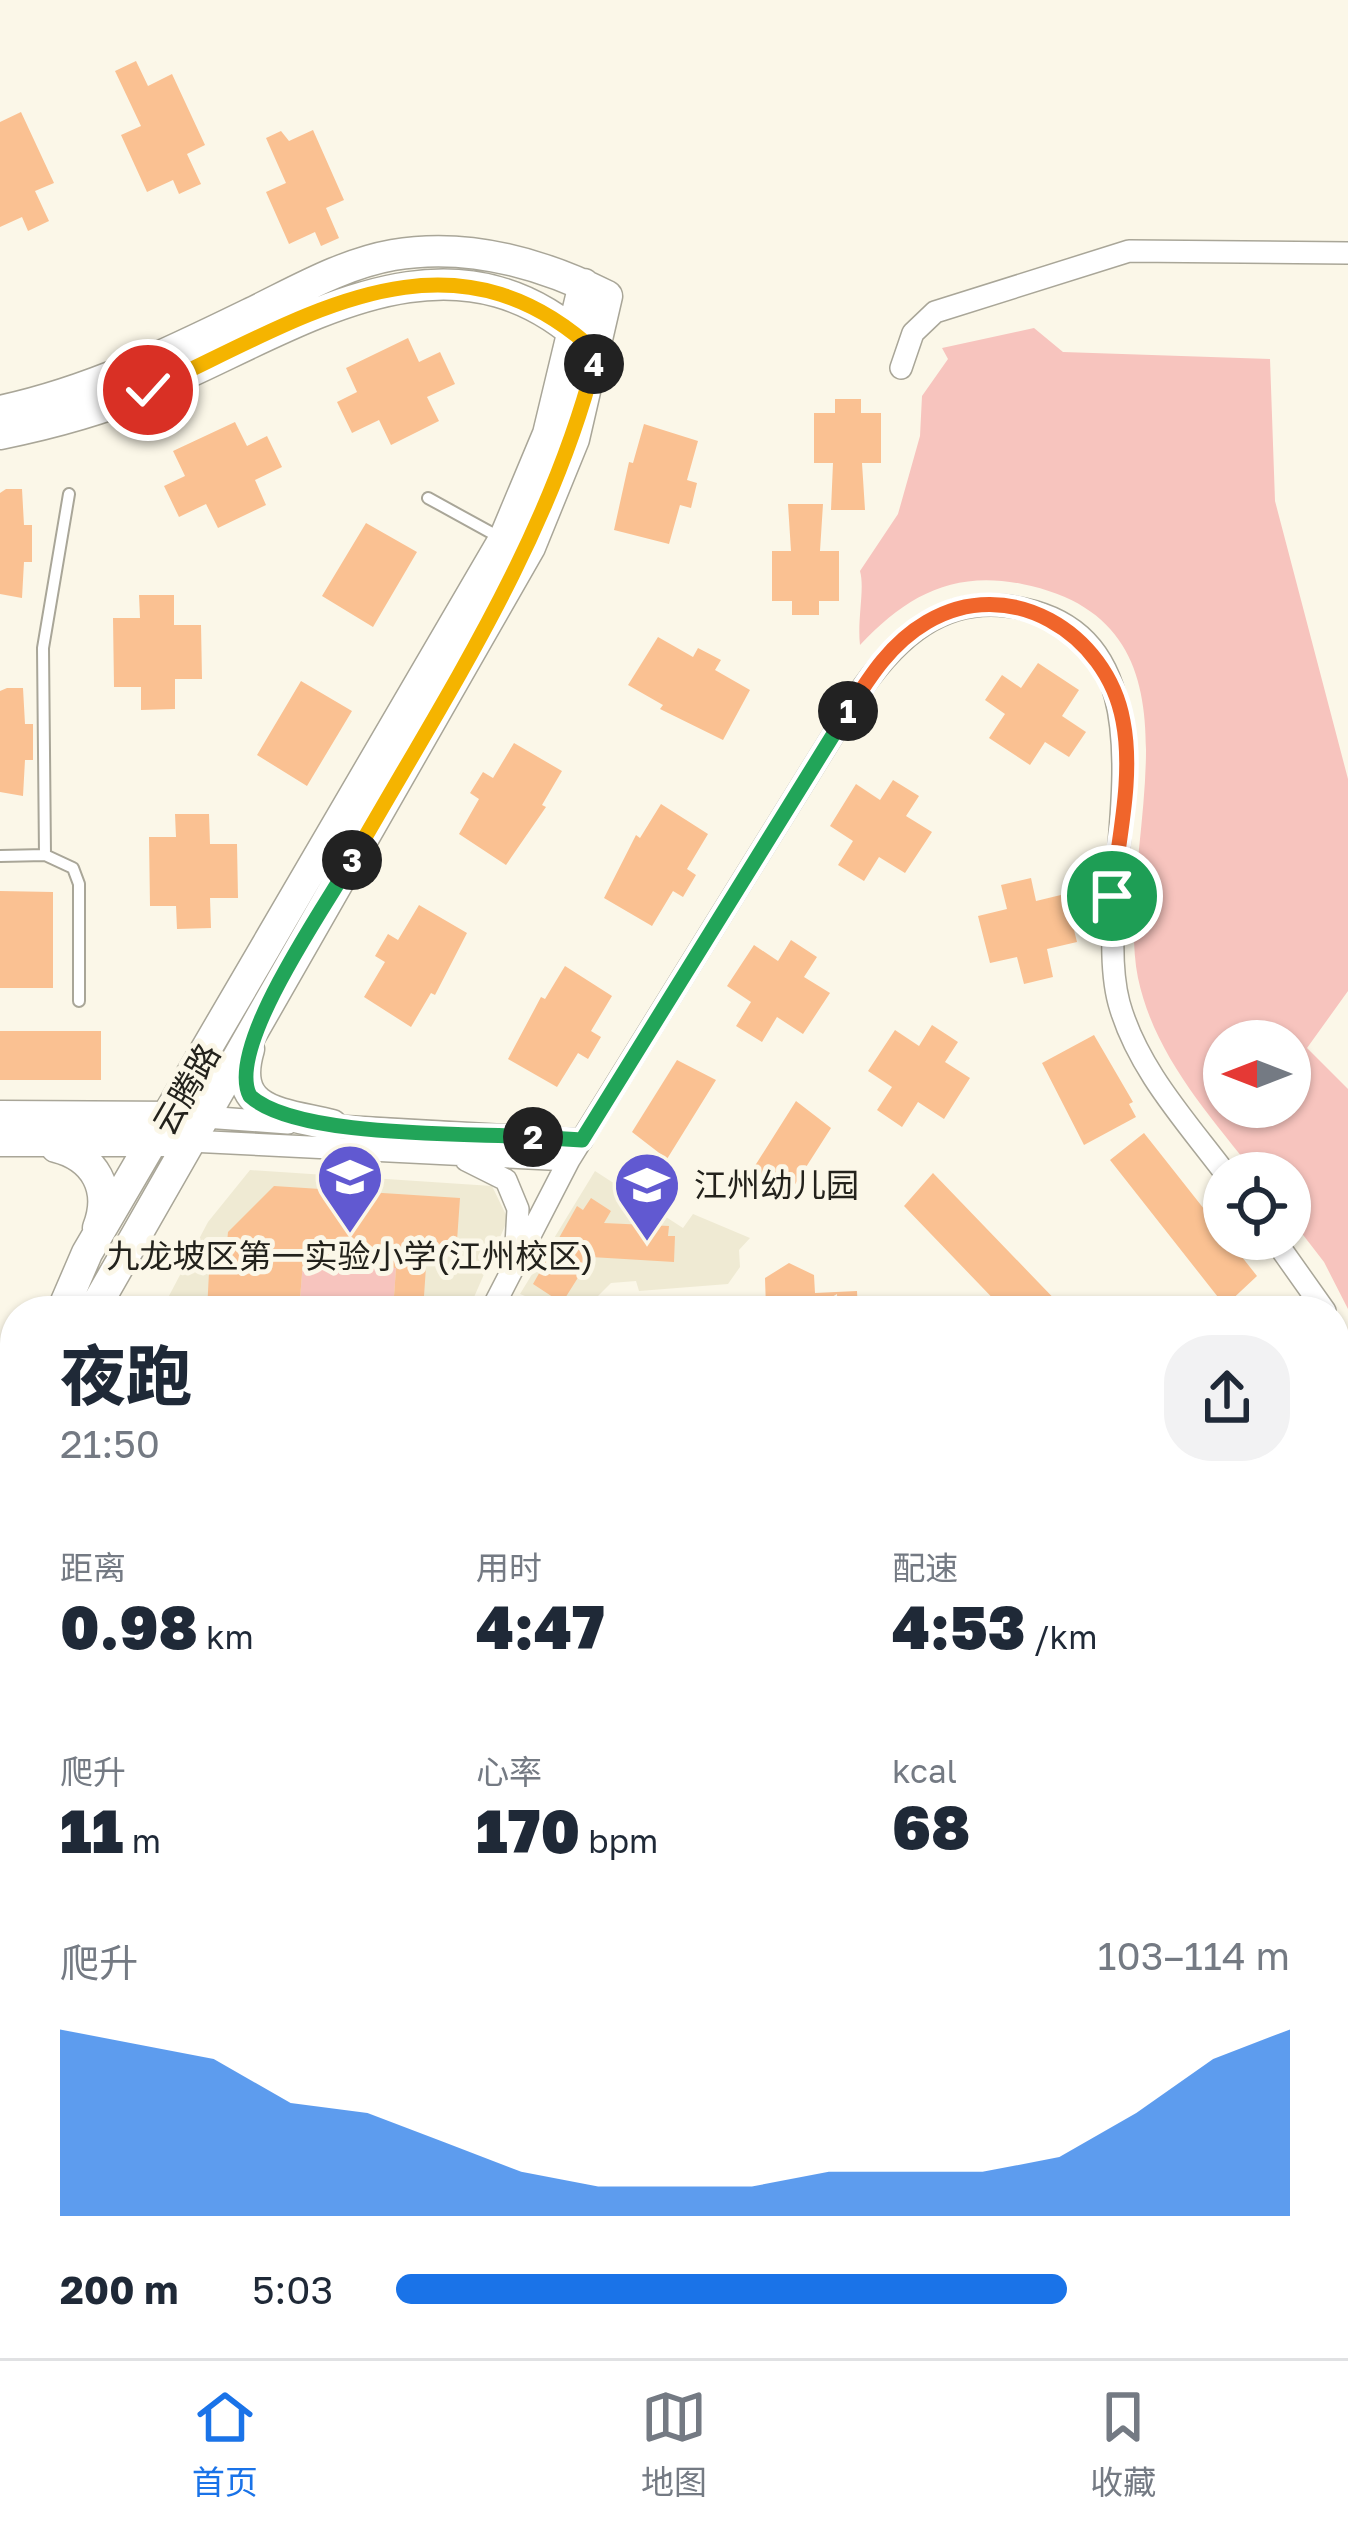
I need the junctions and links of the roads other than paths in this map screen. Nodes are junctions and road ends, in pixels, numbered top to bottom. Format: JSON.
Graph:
{"nodes":[{"id":1,"x":1348,"y":253,"type":"edge"},
{"id":2,"x":586,"y":343,"type":"junction"},
{"id":3,"x":901,"y":368,"type":"dead end"},
{"id":4,"x":0,"y":411,"type":"edge"},
{"id":5,"x":0,"y":434,"type":"edge"},
{"id":6,"x":69,"y":494,"type":"dead end"},
{"id":7,"x":428,"y":498,"type":"dead end"},
{"id":8,"x":504,"y":539,"type":"junction"},
{"id":9,"x":45,"y":855,"type":"junction"},
{"id":10,"x":0,"y":856,"type":"edge"},
{"id":11,"x":80,"y":1001,"type":"dead end"},
{"id":12,"x":254,"y":1032,"type":"junction"},
{"id":13,"x":0,"y":1115,"type":"edge"},
{"id":14,"x":332,"y":1126,"type":"junction"},
{"id":15,"x":162,"y":1129,"type":"junction"},
{"id":16,"x":198,"y":1129,"type":"junction"},
{"id":17,"x":582,"y":1140,"type":"junction"},
{"id":18,"x":0,"y":1141,"type":"edge"},
{"id":19,"x":32,"y":1141,"type":"junction"},
{"id":20,"x":425,"y":1150,"type":"junction"},
{"id":21,"x":1209,"y":1152,"type":"edge"},
{"id":22,"x":569,"y":1160,"type":"junction"},
{"id":23,"x":88,"y":1253,"type":"junction"},
{"id":24,"x":1289,"y":1260,"type":"edge"},
{"id":25,"x":512,"y":1263,"type":"junction"},
{"id":26,"x":69,"y":1296,"type":"edge"},
{"id":27,"x":102,"y":1296,"type":"edge"},
{"id":28,"x":497,"y":1296,"type":"edge"},
{"id":29,"x":1314,"y":1296,"type":"edge"}],
"edges":[{"from":1,"to":3,"type":"street"},
{"from":2,"to":4,"type":"street","name":"云腾路"},
{"from":2,"to":5,"type":"street"},
{"from":2,"to":8,"type":"street","name":"云腾路"},
{"from":2,"to":12,"type":"street","name":"云腾路"},
{"from":6,"to":9,"type":"lane"},
{"from":7,"to":8,"type":"lane"},
{"from":8,"to":15,"type":"street","name":"云腾路"},
{"from":9,"to":10,"type":"lane"},
{"from":9,"to":11,"type":"lane"},
{"from":12,"to":14,"type":"street"},
{"from":12,"to":16,"type":"street","name":"云腾路"},
{"from":13,"to":15,"type":"street"},
{"from":14,"to":16,"type":"street"},
{"from":14,"to":17,"type":"street"},
{"from":15,"to":16,"type":"street"},
{"from":15,"to":19,"type":"street"},
{"from":15,"to":23,"type":"street","name":"云腾路"},
{"from":16,"to":20,"type":"street"},
{"from":16,"to":27,"type":"street","name":"云腾路"},
{"from":17,"to":21,"type":"street"},
{"from":17,"to":22,"type":"street"},
{"from":18,"to":19,"type":"street"},
{"from":19,"to":23,"type":"street"},
{"from":20,"to":22,"type":"street"},
{"from":20,"to":25,"type":"street"},
{"from":22,"to":25,"type":"street"},
{"from":23,"to":26,"type":"street","name":"云腾路"},
{"from":24,"to":29,"type":"street"},
{"from":25,"to":28,"type":"street"}]}
